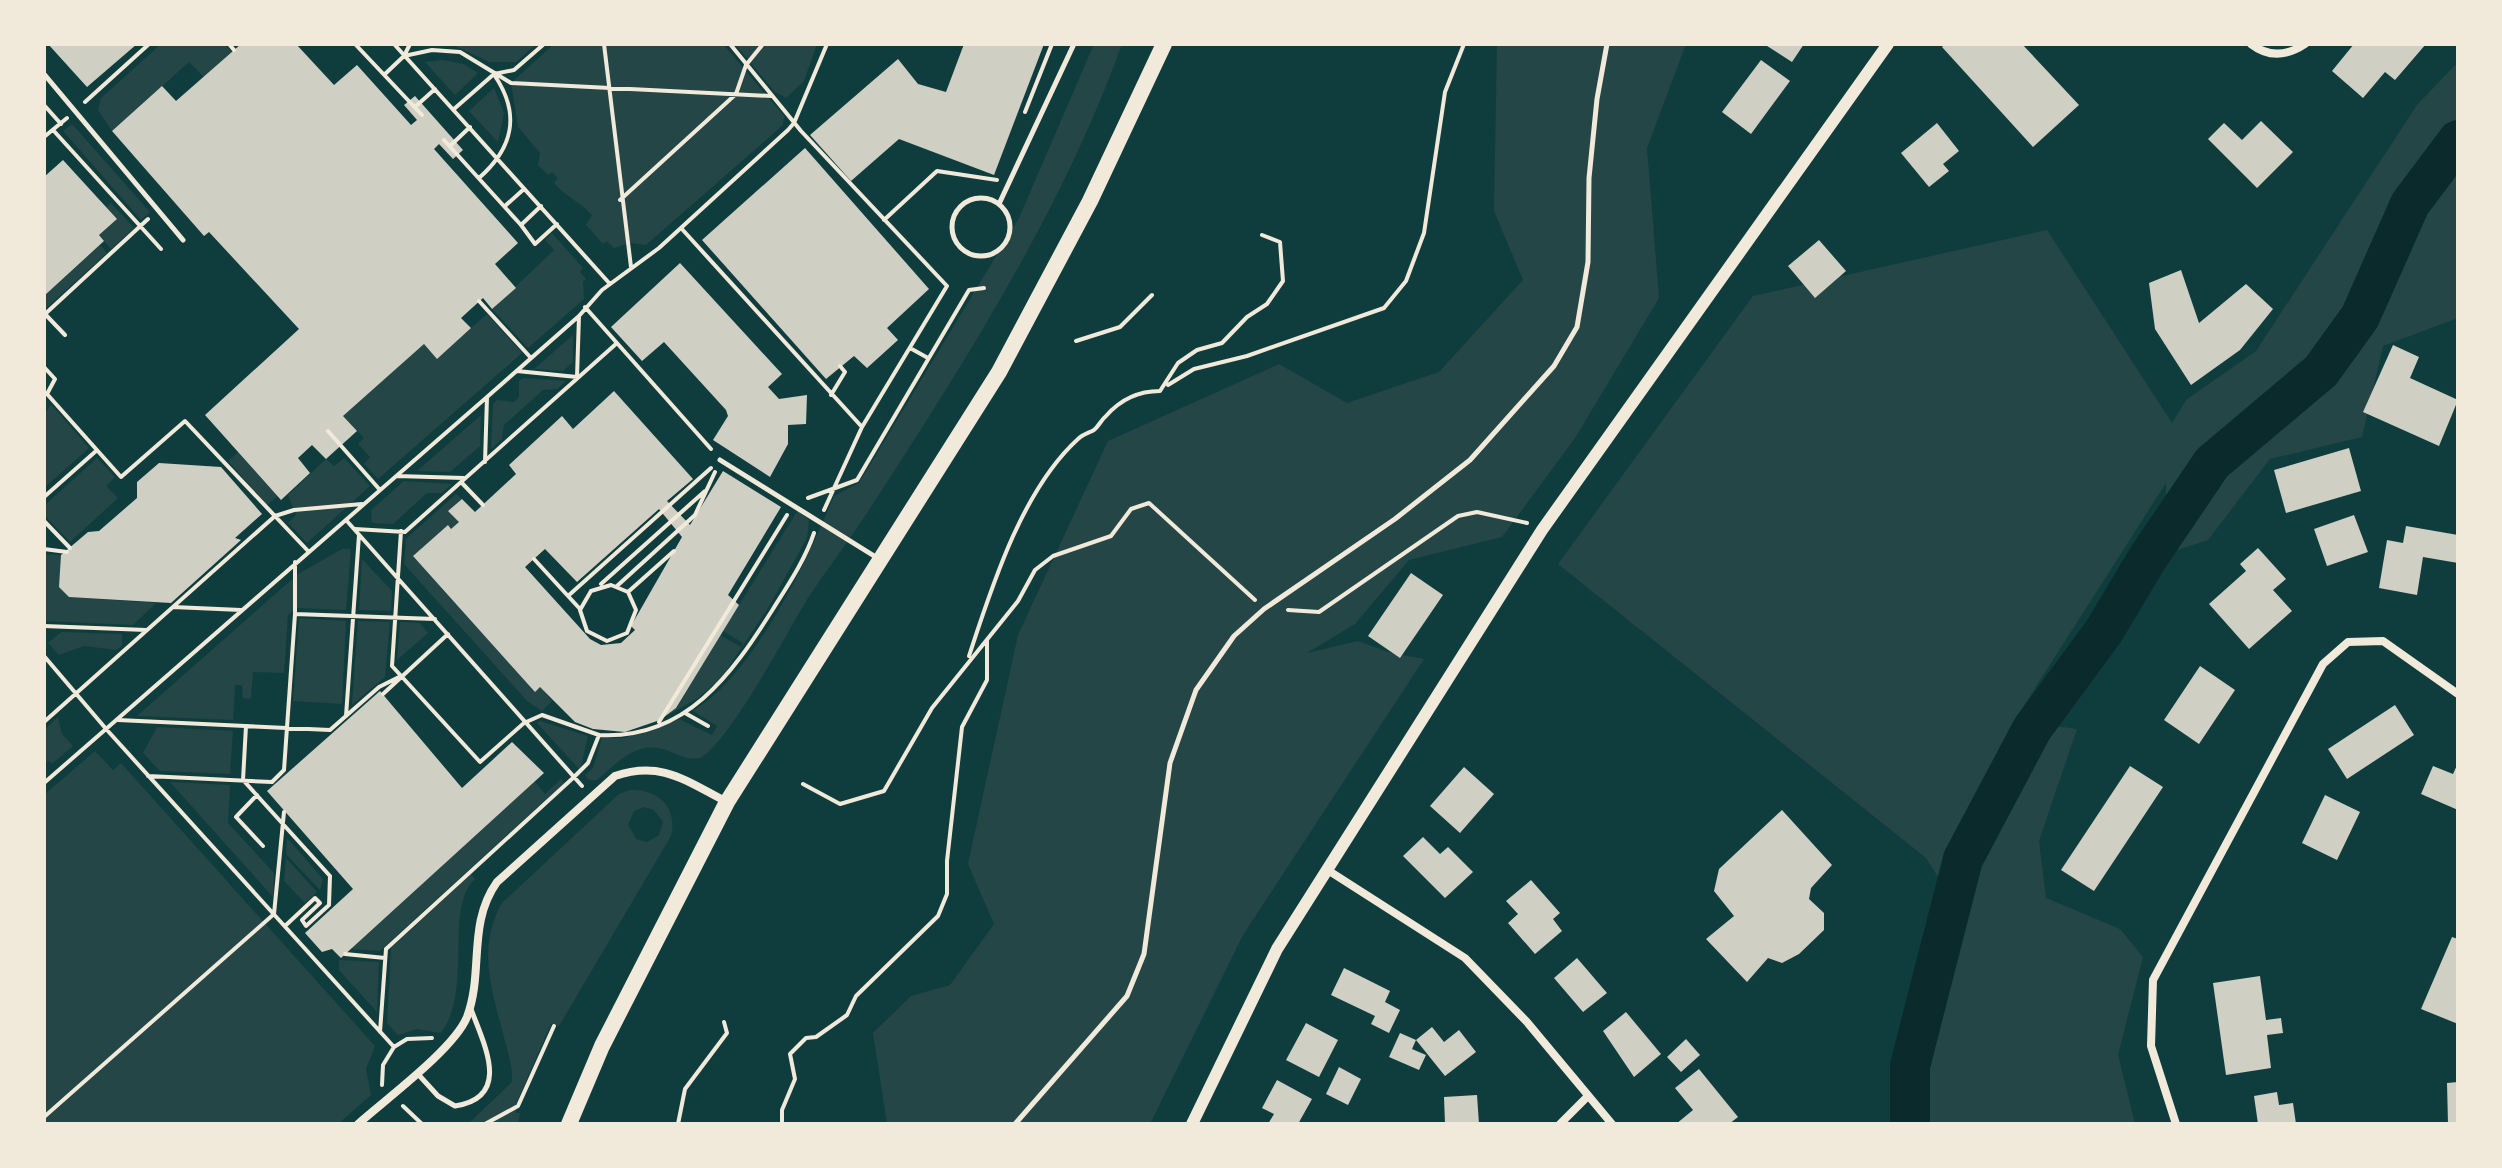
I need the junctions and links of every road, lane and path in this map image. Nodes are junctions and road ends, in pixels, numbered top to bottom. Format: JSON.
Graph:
{"nodes":[{"id":1,"x":149,"y":44,"type":"edge"},
{"id":2,"x":229,"y":44,"type":"edge"},
{"id":3,"x":355,"y":44,"type":"edge"},
{"id":4,"x":369,"y":44,"type":"edge"},
{"id":5,"x":394,"y":44,"type":"edge"},
{"id":6,"x":410,"y":44,"type":"edge"},
{"id":7,"x":544,"y":44,"type":"edge"},
{"id":8,"x":604,"y":44,"type":"edge"},
{"id":9,"x":730,"y":44,"type":"edge"},
{"id":10,"x":763,"y":44,"type":"edge"},
{"id":11,"x":827,"y":44,"type":"edge"},
{"id":12,"x":1052,"y":44,"type":"edge"},
{"id":13,"x":1074,"y":44,"type":"edge"},
{"id":14,"x":1164,"y":44,"type":"edge"},
{"id":15,"x":1464,"y":44,"type":"edge"},
{"id":16,"x":1607,"y":44,"type":"edge"},
{"id":17,"x":1888,"y":44,"type":"edge"},
{"id":18,"x":2251,"y":44,"type":"edge"},
{"id":19,"x":2305,"y":44,"type":"edge"},
{"id":20,"x":440,"y":47,"type":"edge"},
{"id":21,"x":234,"y":50,"type":"dead end"},
{"id":22,"x":363,"y":50,"type":"junction"},
{"id":23,"x":404,"y":56,"type":"junction"},
{"id":24,"x":746,"y":65,"type":"junction"},
{"id":25,"x":44,"y":74,"type":"edge"},
{"id":26,"x":385,"y":74,"type":"junction"},
{"id":27,"x":494,"y":74,"type":"junction"},
{"id":28,"x":608,"y":87,"type":"junction"},
{"id":29,"x":435,"y":89,"type":"junction"},
{"id":30,"x":736,"y":94,"type":"junction"},
{"id":31,"x":93,"y":95,"type":"dead end"},
{"id":32,"x":772,"y":96,"type":"junction"},
{"id":33,"x":44,"y":105,"type":"edge"},
{"id":34,"x":415,"y":107,"type":"junction"},
{"id":35,"x":454,"y":110,"type":"junction"},
{"id":36,"x":422,"y":115,"type":"dead end"},
{"id":37,"x":794,"y":123,"type":"junction"},
{"id":38,"x":61,"y":124,"type":"dead end"},
{"id":39,"x":1019,"y":126,"type":"dead end"},
{"id":40,"x":470,"y":127,"type":"junction"},
{"id":41,"x":53,"y":130,"type":"dead end"},
{"id":42,"x":444,"y":140,"type":"dead end"},
{"id":43,"x":450,"y":146,"type":"junction"},
{"id":44,"x":499,"y":160,"type":"junction"},
{"id":45,"x":1003,"y":167,"type":"dead end"},
{"id":46,"x":479,"y":178,"type":"junction"},
{"id":47,"x":524,"y":188,"type":"junction"},
{"id":48,"x":620,"y":200,"type":"junction"},
{"id":49,"x":999,"y":204,"type":"junction"},
{"id":50,"x":505,"y":206,"type":"junction"},
{"id":51,"x":541,"y":206,"type":"junction"},
{"id":52,"x":159,"y":209,"type":"junction"},
{"id":53,"x":884,"y":220,"type":"junction"},
{"id":54,"x":557,"y":224,"type":"junction"},
{"id":55,"x":521,"y":225,"type":"junction"},
{"id":56,"x":141,"y":226,"type":"junction"},
{"id":57,"x":680,"y":228,"type":"junction"},
{"id":58,"x":1262,"y":235,"type":"dead end"},
{"id":59,"x":183,"y":240,"type":"dead end"},
{"id":60,"x":161,"y":249,"type":"dead end"},
{"id":61,"x":631,"y":267,"type":"junction"},
{"id":62,"x":610,"y":284,"type":"junction"},
{"id":63,"x":984,"y":288,"type":"dead end"},
{"id":64,"x":1152,"y":295,"type":"dead end"},
{"id":65,"x":479,"y":301,"type":"dead end"},
{"id":66,"x":585,"y":307,"type":"junction"},
{"id":67,"x":45,"y":314,"type":"edge"},
{"id":68,"x":579,"y":316,"type":"junction"},
{"id":69,"x":65,"y":335,"type":"dead end"},
{"id":70,"x":1076,"y":341,"type":"dead end"},
{"id":71,"x":617,"y":343,"type":"junction"},
{"id":72,"x":910,"y":348,"type":"junction"},
{"id":73,"x":531,"y":358,"type":"junction"},
{"id":74,"x":928,"y":358,"type":"junction"},
{"id":75,"x":840,"y":366,"type":"dead end"},
{"id":76,"x":44,"y":367,"type":"edge"},
{"id":77,"x":516,"y":371,"type":"junction"},
{"id":78,"x":577,"y":377,"type":"junction"},
{"id":79,"x":1165,"y":387,"type":"junction"},
{"id":80,"x":831,"y":395,"type":"junction"},
{"id":81,"x":46,"y":397,"type":"edge"},
{"id":82,"x":487,"y":397,"type":"junction"},
{"id":83,"x":862,"y":427,"type":"junction"},
{"id":84,"x":328,"y":431,"type":"dead end"},
{"id":85,"x":97,"y":450,"type":"junction"},
{"id":86,"x":720,"y":460,"type":"junction"},
{"id":87,"x":485,"y":462,"type":"junction"},
{"id":88,"x":395,"y":476,"type":"junction"},
{"id":89,"x":464,"y":480,"type":"junction"},
{"id":90,"x":693,"y":485,"type":"junction"},
{"id":91,"x":706,"y":489,"type":"junction"},
{"id":92,"x":380,"y":490,"type":"junction"},
{"id":93,"x":833,"y":490,"type":"junction"},
{"id":94,"x":683,"y":493,"type":"junction"},
{"id":95,"x":701,"y":495,"type":"junction"},
{"id":96,"x":44,"y":497,"type":"edge"},
{"id":97,"x":692,"y":503,"type":"junction"},
{"id":98,"x":794,"y":503,"type":"junction"},
{"id":99,"x":364,"y":504,"type":"junction"},
{"id":100,"x":483,"y":505,"type":"dead end"},
{"id":101,"x":682,"y":511,"type":"junction"},
{"id":102,"x":275,"y":516,"type":"junction"},
{"id":103,"x":689,"y":519,"type":"junction"},
{"id":104,"x":819,"y":519,"type":"junction"},
{"id":105,"x":346,"y":520,"type":"junction"},
{"id":106,"x":44,"y":521,"type":"edge"},
{"id":107,"x":354,"y":529,"type":"junction"},
{"id":108,"x":643,"y":529,"type":"junction"},
{"id":109,"x":661,"y":530,"type":"junction"},
{"id":110,"x":1542,"y":530,"type":"junction"},
{"id":111,"x":401,"y":531,"type":"junction"},
{"id":112,"x":359,"y":534,"type":"junction"},
{"id":113,"x":669,"y":538,"type":"junction"},
{"id":114,"x":652,"y":539,"type":"junction"},
{"id":115,"x":625,"y":545,"type":"junction"},
{"id":116,"x":44,"y":549,"type":"edge"},
{"id":117,"x":674,"y":551,"type":"dead end"},
{"id":118,"x":309,"y":553,"type":"junction"},
{"id":119,"x":634,"y":555,"type":"junction"},
{"id":120,"x":534,"y":559,"type":"dead end"},
{"id":121,"x":881,"y":560,"type":"junction"},
{"id":122,"x":295,"y":562,"type":"junction"},
{"id":123,"x":624,"y":563,"type":"junction"},
{"id":124,"x":641,"y":564,"type":"junction"},
{"id":125,"x":632,"y":572,"type":"junction"},
{"id":126,"x":649,"y":572,"type":"junction"},
{"id":127,"x":398,"y":578,"type":"junction"},
{"id":128,"x":617,"y":586,"type":"junction"},
{"id":129,"x":597,"y":587,"type":"junction"},
{"id":130,"x":628,"y":592,"type":"junction"},
{"id":131,"x":568,"y":596,"type":"junction"},
{"id":132,"x":173,"y":607,"type":"junction"},
{"id":133,"x":580,"y":609,"type":"junction"},
{"id":134,"x":1264,"y":609,"type":"junction"},
{"id":135,"x":241,"y":610,"type":"junction"},
{"id":136,"x":295,"y":614,"type":"junction"},
{"id":137,"x":352,"y":616,"type":"junction"},
{"id":138,"x":396,"y":617,"type":"junction"},
{"id":139,"x":435,"y":619,"type":"junction"},
{"id":140,"x":44,"y":626,"type":"edge"},
{"id":141,"x":146,"y":630,"type":"junction"},
{"id":142,"x":448,"y":634,"type":"junction"},
{"id":143,"x":987,"y":638,"type":"junction"},
{"id":144,"x":44,"y":656,"type":"edge"},
{"id":145,"x":969,"y":659,"type":"junction"},
{"id":146,"x":401,"y":676,"type":"junction"},
{"id":147,"x":77,"y":692,"type":"junction"},
{"id":148,"x":383,"y":694,"type":"dead end"},
{"id":149,"x":2458,"y":694,"type":"edge"},
{"id":150,"x":685,"y":713,"type":"junction"},
{"id":151,"x":346,"y":716,"type":"junction"},
{"id":152,"x":118,"y":720,"type":"junction"},
{"id":153,"x":44,"y":722,"type":"edge"},
{"id":154,"x":524,"y":723,"type":"junction"},
{"id":155,"x":658,"y":724,"type":"junction"},
{"id":156,"x":246,"y":726,"type":"junction"},
{"id":157,"x":708,"y":726,"type":"dead end"},
{"id":158,"x":288,"y":729,"type":"junction"},
{"id":159,"x":107,"y":730,"type":"junction"},
{"id":160,"x":599,"y":735,"type":"junction"},
{"id":161,"x":148,"y":776,"type":"junction"},
{"id":162,"x":573,"y":778,"type":"junction"},
{"id":163,"x":243,"y":780,"type":"junction"},
{"id":164,"x":44,"y":783,"type":"edge"},
{"id":165,"x":803,"y":784,"type":"dead end"},
{"id":166,"x":257,"y":795,"type":"junction"},
{"id":167,"x":592,"y":796,"type":"junction"},
{"id":168,"x":727,"y":802,"type":"junction"},
{"id":169,"x":284,"y":812,"type":"dead end"},
{"id":170,"x":283,"y":824,"type":"junction"},
{"id":171,"x":263,"y":846,"type":"dead end"},
{"id":172,"x":1325,"y":868,"type":"junction"},
{"id":173,"x":274,"y":914,"type":"junction"},
{"id":174,"x":285,"y":926,"type":"junction"},
{"id":175,"x":345,"y":954,"type":"dead end"},
{"id":176,"x":385,"y":958,"type":"junction"},
{"id":177,"x":470,"y":1006,"type":"junction"},
{"id":178,"x":724,"y":1022,"type":"dead end"},
{"id":179,"x":554,"y":1026,"type":"dead end"},
{"id":180,"x":380,"y":1032,"type":"junction"},
{"id":181,"x":433,"y":1039,"type":"dead end"},
{"id":182,"x":394,"y":1047,"type":"junction"},
{"id":183,"x":416,"y":1072,"type":"junction"},
{"id":184,"x":382,"y":1085,"type":"dead end"},
{"id":185,"x":1588,"y":1096,"type":"junction"},
{"id":186,"x":400,"y":1103,"type":"dead end"},
{"id":187,"x":44,"y":1117,"type":"edge"},
{"id":188,"x":358,"y":1124,"type":"edge"},
{"id":189,"x":422,"y":1124,"type":"edge"},
{"id":190,"x":485,"y":1124,"type":"edge"},
{"id":191,"x":569,"y":1124,"type":"edge"},
{"id":192,"x":678,"y":1124,"type":"edge"},
{"id":193,"x":782,"y":1124,"type":"edge"},
{"id":194,"x":1015,"y":1124,"type":"edge"},
{"id":195,"x":1192,"y":1124,"type":"edge"},
{"id":196,"x":1560,"y":1124,"type":"edge"},
{"id":197,"x":1612,"y":1124,"type":"edge"},
{"id":198,"x":2176,"y":1124,"type":"edge"}],
"edges":[{"from":1,"to":31,"type":"path"},
{"from":2,"to":21,"type":"path"},
{"from":3,"to":22,"type":"path"},
{"from":4,"to":22,"type":"path"},
{"from":5,"to":23,"type":"path"},
{"from":6,"to":23,"type":"path"},
{"from":7,"to":27,"type":"path"},
{"from":8,"to":28,"type":"path"},
{"from":9,"to":24,"type":"path"},
{"from":10,"to":24,"type":"path"},
{"from":11,"to":37,"type":"path"},
{"from":12,"to":39,"type":"path"},
{"from":13,"to":49,"type":"lane"},
{"from":14,"to":121,"type":"main road"},
{"from":15,"to":79,"type":"path"},
{"from":16,"to":134,"type":"lane"},
{"from":17,"to":110,"type":"street"},
{"from":18,"to":19,"type":"street"},
{"from":20,"to":23,"type":"path"},
{"from":20,"to":27,"type":"path"},
{"from":22,"to":26,"type":"path"},
{"from":23,"to":26,"type":"path"},
{"from":23,"to":29,"type":"path"},
{"from":24,"to":30,"type":"path"},
{"from":24,"to":32,"type":"path"},
{"from":25,"to":52,"type":"lane"},
{"from":26,"to":34,"type":"path"},
{"from":27,"to":28,"type":"path"},
{"from":27,"to":35,"type":"path"},
{"from":27,"to":44,"type":"path"},
{"from":28,"to":30,"type":"path"},
{"from":28,"to":48,"type":"path"},
{"from":29,"to":34,"type":"path"},
{"from":29,"to":35,"type":"path"},
{"from":30,"to":32,"type":"path"},
{"from":30,"to":48,"type":"path"},
{"from":32,"to":37,"type":"path"},
{"from":33,"to":38,"type":"path"},
{"from":34,"to":36,"type":"path"},
{"from":35,"to":40,"type":"path"},
{"from":37,"to":53,"type":"path"},
{"from":37,"to":57,"type":"path"},
{"from":40,"to":43,"type":"path"},
{"from":40,"to":44,"type":"path"},
{"from":41,"to":56,"type":"path"},
{"from":42,"to":43,"type":"path"},
{"from":43,"to":46,"type":"path"},
{"from":44,"to":46,"type":"path"},
{"from":44,"to":47,"type":"path"},
{"from":45,"to":53,"type":"path"},
{"from":46,"to":50,"type":"path"},
{"from":47,"to":50,"type":"path"},
{"from":47,"to":51,"type":"path"},
{"from":48,"to":61,"type":"path"},
{"from":49,"to":49,"type":"lane"},
{"from":50,"to":55,"type":"path"},
{"from":51,"to":54,"type":"path"},
{"from":51,"to":55,"type":"path"},
{"from":52,"to":56,"type":"path"},
{"from":52,"to":59,"type":"lane"},
{"from":53,"to":72,"type":"path"},
{"from":54,"to":55,"type":"path"},
{"from":54,"to":62,"type":"path"},
{"from":56,"to":60,"type":"path"},
{"from":56,"to":67,"type":"path"},
{"from":57,"to":61,"type":"path"},
{"from":57,"to":80,"type":"path"},
{"from":58,"to":79,"type":"path"},
{"from":61,"to":62,"type":"path"},
{"from":62,"to":66,"type":"path"},
{"from":63,"to":74,"type":"path"},
{"from":64,"to":70,"type":"path"},
{"from":65,"to":73,"type":"path"},
{"from":66,"to":68,"type":"path"},
{"from":66,"to":71,"type":"path"},
{"from":67,"to":69,"type":"path"},
{"from":68,"to":73,"type":"path"},
{"from":68,"to":78,"type":"path"},
{"from":71,"to":78,"type":"path"},
{"from":71,"to":86,"type":"path"},
{"from":72,"to":74,"type":"path"},
{"from":72,"to":83,"type":"path"},
{"from":73,"to":77,"type":"path"},
{"from":74,"to":93,"type":"path"},
{"from":75,"to":80,"type":"path"},
{"from":76,"to":81,"type":"path"},
{"from":77,"to":78,"type":"path"},
{"from":77,"to":82,"type":"path"},
{"from":78,"to":87,"type":"path"},
{"from":79,"to":145,"type":"path"},
{"from":80,"to":83,"type":"path"},
{"from":81,"to":85,"type":"path"},
{"from":82,"to":87,"type":"path"},
{"from":82,"to":88,"type":"path"},
{"from":83,"to":93,"type":"path"},
{"from":84,"to":92,"type":"path"},
{"from":85,"to":96,"type":"path"},
{"from":85,"to":102,"type":"path"},
{"from":86,"to":90,"type":"path"},
{"from":86,"to":91,"type":"path"},
{"from":86,"to":98,"type":"lane"},
{"from":87,"to":89,"type":"path"},
{"from":88,"to":89,"type":"path"},
{"from":88,"to":92,"type":"path"},
{"from":89,"to":100,"type":"path"},
{"from":89,"to":111,"type":"path"},
{"from":90,"to":94,"type":"path"},
{"from":90,"to":95,"type":"path"},
{"from":91,"to":95,"type":"path"},
{"from":91,"to":103,"type":"path"},
{"from":92,"to":99,"type":"path"},
{"from":93,"to":98,"type":"path"},
{"from":93,"to":104,"type":"path"},
{"from":94,"to":97,"type":"path"},
{"from":94,"to":108,"type":"path"},
{"from":95,"to":97,"type":"path"},
{"from":97,"to":101,"type":"path"},
{"from":98,"to":104,"type":"lane"},
{"from":98,"to":155,"type":"path"},
{"from":99,"to":102,"type":"path"},
{"from":99,"to":105,"type":"path"},
{"from":101,"to":103,"type":"path"},
{"from":101,"to":109,"type":"path"},
{"from":102,"to":118,"type":"path"},
{"from":102,"to":132,"type":"path"},
{"from":103,"to":113,"type":"path"},
{"from":104,"to":121,"type":"lane"},
{"from":104,"to":150,"type":"path"},
{"from":105,"to":107,"type":"path"},
{"from":105,"to":118,"type":"path"},
{"from":106,"to":116,"type":"path"},
{"from":107,"to":111,"type":"path"},
{"from":107,"to":112,"type":"path"},
{"from":108,"to":114,"type":"path"},
{"from":108,"to":115,"type":"path"},
{"from":109,"to":113,"type":"path"},
{"from":109,"to":114,"type":"path"},
{"from":110,"to":134,"type":"path"},
{"from":110,"to":172,"type":"street"},
{"from":111,"to":127,"type":"path"},
{"from":112,"to":127,"type":"path"},
{"from":112,"to":137,"type":"path"},
{"from":113,"to":124,"type":"path"},
{"from":114,"to":119,"type":"path"},
{"from":115,"to":119,"type":"path"},
{"from":115,"to":131,"type":"path"},
{"from":117,"to":126,"type":"path"},
{"from":118,"to":122,"type":"path"},
{"from":119,"to":123,"type":"path"},
{"from":120,"to":131,"type":"path"},
{"from":121,"to":168,"type":"main road"},
{"from":122,"to":135,"type":"path"},
{"from":122,"to":136,"type":"path"},
{"from":123,"to":125,"type":"path"},
{"from":123,"to":129,"type":"path"},
{"from":124,"to":125,"type":"path"},
{"from":124,"to":126,"type":"path"},
{"from":125,"to":128,"type":"path"},
{"from":126,"to":130,"type":"path"},
{"from":127,"to":138,"type":"path"},
{"from":127,"to":139,"type":"path"},
{"from":128,"to":129,"type":"path"},
{"from":128,"to":130,"type":"path"},
{"from":129,"to":133,"type":"path"},
{"from":130,"to":133,"type":"path"},
{"from":131,"to":133,"type":"path"},
{"from":132,"to":135,"type":"path"},
{"from":132,"to":141,"type":"path"},
{"from":134,"to":143,"type":"path"},
{"from":134,"to":194,"type":"lane"},
{"from":135,"to":152,"type":"path"},
{"from":136,"to":137,"type":"path"},
{"from":136,"to":158,"type":"path"},
{"from":137,"to":138,"type":"path"},
{"from":137,"to":151,"type":"path"},
{"from":138,"to":139,"type":"path"},
{"from":138,"to":146,"type":"path"},
{"from":139,"to":142,"type":"path"},
{"from":140,"to":141,"type":"path"},
{"from":141,"to":147,"type":"path"},
{"from":142,"to":146,"type":"path"},
{"from":142,"to":154,"type":"path"},
{"from":143,"to":145,"type":"path"},
{"from":143,"to":193,"type":"path"},
{"from":144,"to":147,"type":"path"},
{"from":145,"to":165,"type":"path"},
{"from":146,"to":148,"type":"path"},
{"from":146,"to":151,"type":"path"},
{"from":146,"to":154,"type":"path"},
{"from":147,"to":153,"type":"path"},
{"from":147,"to":159,"type":"path"},
{"from":149,"to":198,"type":"street"},
{"from":150,"to":155,"type":"path"},
{"from":150,"to":157,"type":"path"},
{"from":151,"to":158,"type":"path"},
{"from":152,"to":156,"type":"path"},
{"from":152,"to":159,"type":"path"},
{"from":154,"to":160,"type":"path"},
{"from":154,"to":162,"type":"path"},
{"from":155,"to":160,"type":"path"},
{"from":156,"to":158,"type":"path"},
{"from":156,"to":163,"type":"path"},
{"from":158,"to":163,"type":"path"},
{"from":159,"to":161,"type":"path"},
{"from":159,"to":164,"type":"path"},
{"from":160,"to":162,"type":"path"},
{"from":161,"to":163,"type":"path"},
{"from":161,"to":173,"type":"path"},
{"from":162,"to":167,"type":"path"},
{"from":162,"to":176,"type":"path"},
{"from":163,"to":166,"type":"path"},
{"from":166,"to":170,"type":"path"},
{"from":166,"to":171,"type":"path"},
{"from":167,"to":168,"type":"street"},
{"from":167,"to":177,"type":"street"},
{"from":168,"to":191,"type":"main road"},
{"from":169,"to":170,"type":"path"},
{"from":170,"to":173,"type":"path"},
{"from":170,"to":174,"type":"path"},
{"from":172,"to":185,"type":"street"},
{"from":172,"to":195,"type":"street"},
{"from":173,"to":174,"type":"path"},
{"from":173,"to":187,"type":"path"},
{"from":174,"to":180,"type":"path"},
{"from":175,"to":176,"type":"path"},
{"from":176,"to":180,"type":"path"},
{"from":177,"to":183,"type":"street"},
{"from":177,"to":183,"type":"lane"},
{"from":178,"to":192,"type":"path"},
{"from":179,"to":190,"type":"path"},
{"from":180,"to":182,"type":"path"},
{"from":181,"to":182,"type":"path"},
{"from":182,"to":184,"type":"path"},
{"from":183,"to":188,"type":"street"},
{"from":185,"to":196,"type":"street"},
{"from":185,"to":197,"type":"street"},
{"from":186,"to":189,"type":"path"}]}
